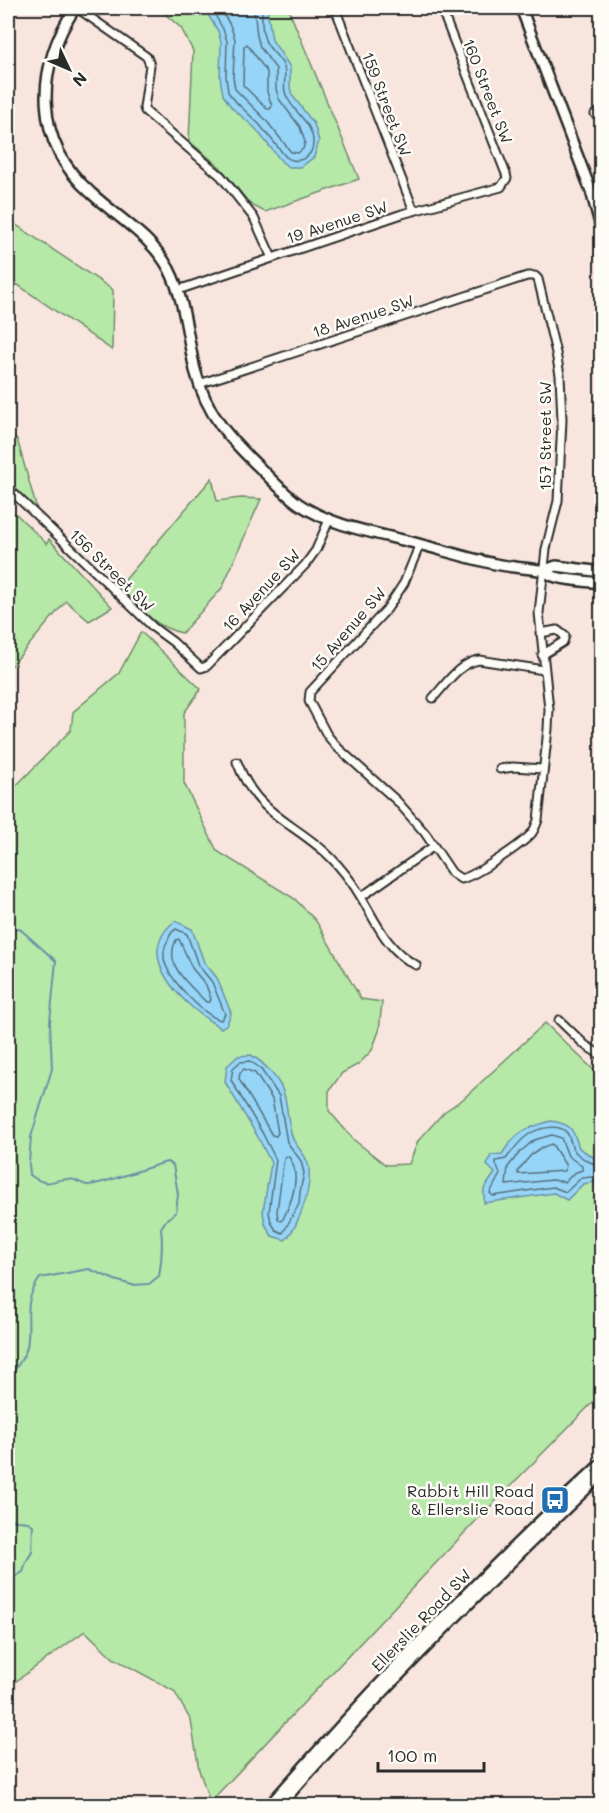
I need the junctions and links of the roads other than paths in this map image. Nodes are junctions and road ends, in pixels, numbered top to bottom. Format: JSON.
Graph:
{"nodes":[{"id":1,"x":76,"y":8,"type":"edge"},
{"id":2,"x":335,"y":8,"type":"edge"},
{"id":3,"x":441,"y":8,"type":"edge"},
{"id":4,"x":520,"y":8,"type":"edge"},
{"id":5,"x":504,"y":183,"type":"joint"},
{"id":6,"x":414,"y":211,"type":"junction"},
{"id":7,"x":602,"y":231,"type":"edge"},
{"id":8,"x":272,"y":258,"type":"junction"},
{"id":9,"x":535,"y":276,"type":"joint"},
{"id":10,"x":178,"y":290,"type":"junction"},
{"id":11,"x":199,"y":384,"type":"junction"},
{"id":12,"x":8,"y":488,"type":"edge"},
{"id":13,"x":329,"y":520,"type":"junction"},
{"id":14,"x":420,"y":544,"type":"junction"},
{"id":15,"x":543,"y":571,"type":"junction"},
{"id":16,"x":602,"y":572,"type":"edge"},
{"id":17,"x":602,"y":583,"type":"edge"},
{"id":18,"x":540,"y":633,"type":"junction"},
{"id":19,"x":542,"y":655,"type":"junction"},
{"id":20,"x":201,"y":668,"type":"joint"},
{"id":21,"x":544,"y":670,"type":"junction"},
{"id":22,"x":433,"y":698,"type":"dead end"},
{"id":23,"x":237,"y":762,"type":"dead end"},
{"id":24,"x":500,"y":769,"type":"dead end"},
{"id":25,"x":543,"y":769,"type":"junction"},
{"id":26,"x":434,"y":846,"type":"junction"},
{"id":27,"x":361,"y":897,"type":"junction"},
{"id":28,"x":416,"y":965,"type":"dead end"},
{"id":29,"x":559,"y":1020,"type":"dead end"},
{"id":30,"x":602,"y":1056,"type":"edge"},
{"id":31,"x":602,"y":1463,"type":"edge"},
{"id":32,"x":602,"y":1474,"type":"edge"},
{"id":33,"x":269,"y":1806,"type":"edge"},
{"id":34,"x":279,"y":1806,"type":"edge"}],
"edges":[{"from":1,"to":8,"type":"street"},
{"from":1,"to":10,"type":"main road"},
{"from":2,"to":6,"type":"street","name":"159 Street SW"},
{"from":3,"to":5,"type":"street","name":"160 Street SW"},
{"from":4,"to":7,"type":"main road"},
{"from":5,"to":6,"type":"street","name":"19 Avenue SW"},
{"from":6,"to":8,"type":"street","name":"19 Avenue SW"},
{"from":8,"to":10,"type":"street","name":"19 Avenue SW"},
{"from":9,"to":11,"type":"street","name":"18 Avenue SW"},
{"from":9,"to":15,"type":"street","name":"157 Street SW"},
{"from":10,"to":11,"type":"main road"},
{"from":11,"to":13,"type":"main road"},
{"from":12,"to":20,"type":"street","name":"156 Street SW"},
{"from":13,"to":14,"type":"main road"},
{"from":13,"to":20,"type":"street","name":"16 Avenue SW"},
{"from":14,"to":15,"type":"main road"},
{"from":14,"to":26,"type":"street","name":"15 Avenue SW"},
{"from":15,"to":16,"type":"main road"},
{"from":15,"to":17,"type":"main road"},
{"from":15,"to":18,"type":"street","name":"157 Street SW"},
{"from":18,"to":19,"type":"street","name":"157 Street SW"},
{"from":18,"to":19,"type":"street"},
{"from":19,"to":21,"type":"street","name":"157 Street SW"},
{"from":21,"to":22,"type":"street"},
{"from":21,"to":25,"type":"street","name":"157 Street SW"},
{"from":23,"to":27,"type":"street"},
{"from":24,"to":25,"type":"street"},
{"from":25,"to":26,"type":"street","name":"157 Street SW"},
{"from":26,"to":27,"type":"street"},
{"from":27,"to":28,"type":"street"},
{"from":29,"to":30,"type":"street"},
{"from":31,"to":33,"type":"main road","name":"Ellerslie Road SW"},
{"from":32,"to":34,"type":"main road","name":"Ellerslie Road SW"}]}
